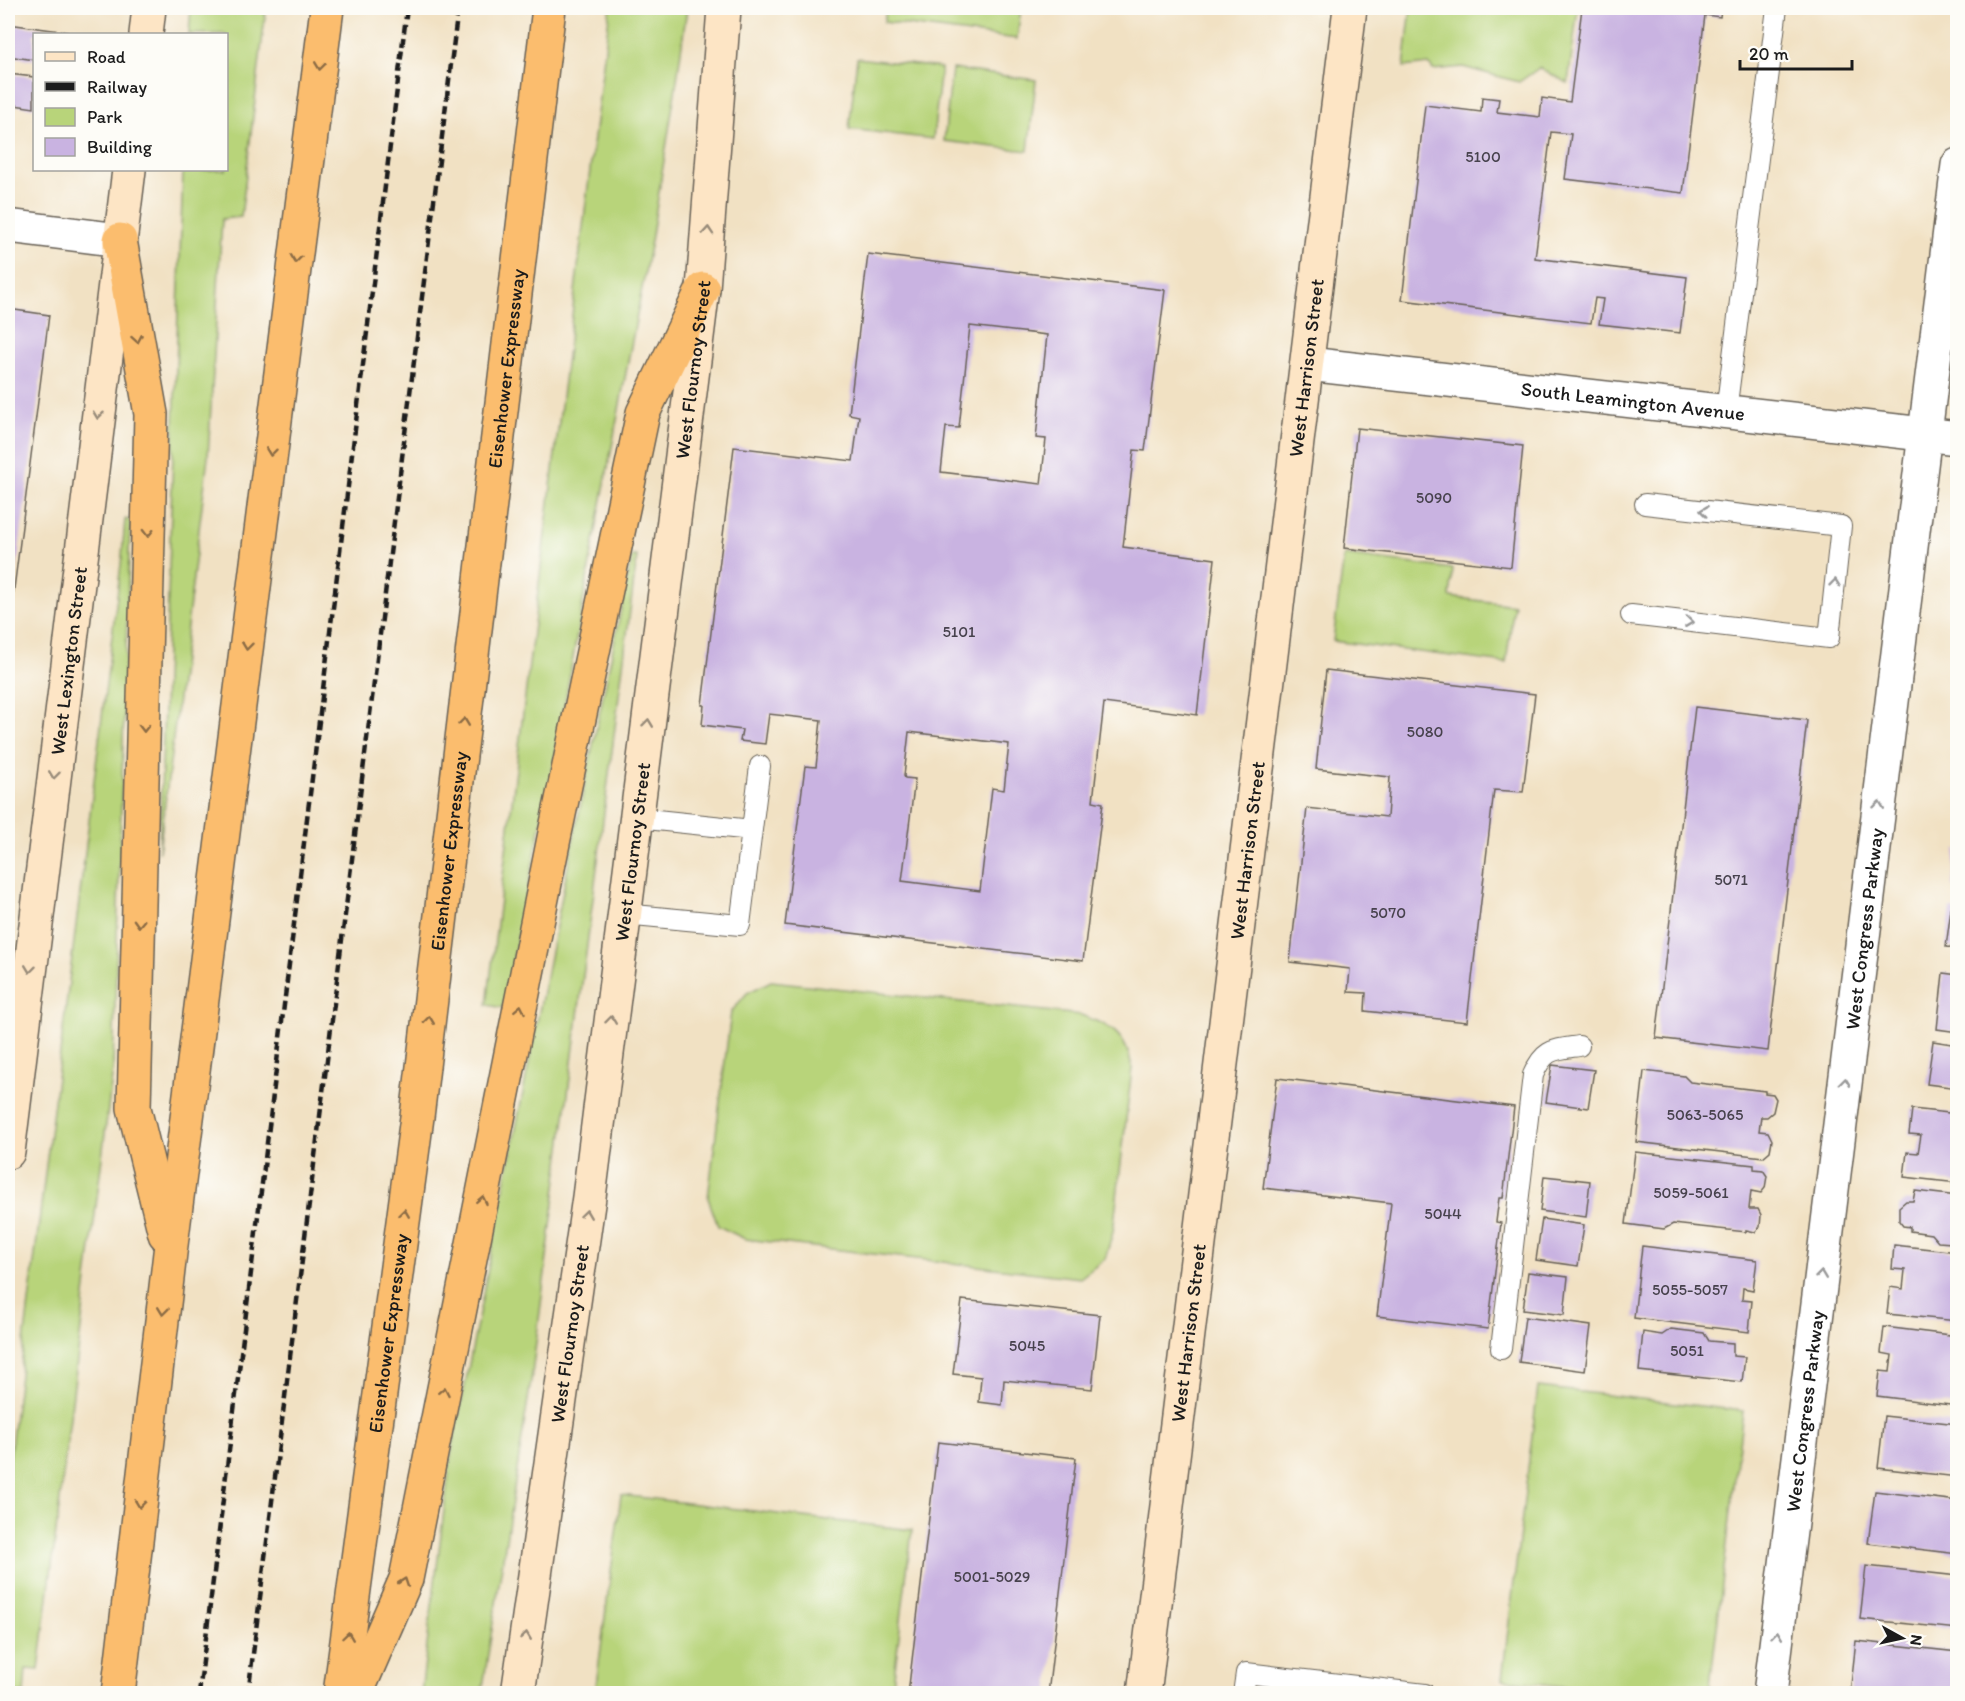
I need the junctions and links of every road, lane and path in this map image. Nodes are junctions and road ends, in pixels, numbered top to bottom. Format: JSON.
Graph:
{"nodes":[{"id":1,"x":149,"y":8,"type":"edge"},
{"id":2,"x":327,"y":8,"type":"edge"},
{"id":3,"x":549,"y":8,"type":"edge"},
{"id":4,"x":724,"y":8,"type":"edge"},
{"id":5,"x":1350,"y":8,"type":"edge"},
{"id":6,"x":1777,"y":8,"type":"edge"},
{"id":7,"x":146,"y":33,"type":"edge"},
{"id":8,"x":1958,"y":165,"type":"edge"},
{"id":9,"x":129,"y":171,"type":"edge"},
{"id":10,"x":8,"y":226,"type":"edge"},
{"id":11,"x":120,"y":240,"type":"junction"},
{"id":12,"x":703,"y":289,"type":"junction"},
{"id":13,"x":1308,"y":364,"type":"junction"},
{"id":14,"x":1726,"y":412,"type":"junction"},
{"id":15,"x":1925,"y":435,"type":"junction"},
{"id":16,"x":1958,"y":438,"type":"edge"},
{"id":17,"x":1645,"y":504,"type":"dead end"},
{"id":18,"x":1631,"y":615,"type":"dead end"},
{"id":19,"x":760,"y":766,"type":"dead end"},
{"id":20,"x":636,"y":818,"type":"junction"},
{"id":21,"x":752,"y":830,"type":"junction"},
{"id":22,"x":624,"y":914,"type":"junction"},
{"id":23,"x":1579,"y":1046,"type":"dead end"},
{"id":24,"x":8,"y":1137,"type":"edge"},
{"id":25,"x":170,"y":1253,"type":"junction"},
{"id":26,"x":1501,"y":1349,"type":"dead end"},
{"id":27,"x":118,"y":1694,"type":"edge"},
{"id":28,"x":340,"y":1694,"type":"edge"},
{"id":29,"x":356,"y":1694,"type":"edge"},
{"id":30,"x":518,"y":1694,"type":"edge"},
{"id":31,"x":1144,"y":1694,"type":"edge"},
{"id":32,"x":1243,"y":1694,"type":"edge"},
{"id":33,"x":1425,"y":1694,"type":"edge"},
{"id":34,"x":1770,"y":1694,"type":"edge"}],
"edges":[{"from":1,"to":7,"type":"street"},
{"from":2,"to":25,"type":"highway","one_way":true},
{"from":28,"to":3,"type":"highway","name":"Eisenhower Expressway","one_way":true},
{"from":12,"to":4,"type":"street","name":"West Flournoy Street","one_way":true},
{"from":5,"to":13,"type":"street","name":"West Harrison Street"},
{"from":6,"to":14,"type":"lane"},
{"from":8,"to":15,"type":"street","name":"West Congress Parkway"},
{"from":9,"to":11,"type":"street","name":"West Lexington Street"},
{"from":10,"to":11,"type":"street"},
{"from":11,"to":24,"type":"street","name":"West Lexington Street","one_way":true},
{"from":11,"to":25,"type":"highway","one_way":true},
{"from":20,"to":12,"type":"street","name":"West Flournoy Street","one_way":true},
{"from":29,"to":12,"type":"highway","one_way":true},
{"from":13,"to":14,"type":"street","name":"South Leamington Avenue"},
{"from":13,"to":31,"type":"street","name":"West Harrison Street"},
{"from":14,"to":15,"type":"street","name":"South Leamington Avenue"},
{"from":15,"to":16,"type":"street","name":"South Leamington Avenue"},
{"from":34,"to":15,"type":"street","name":"West Congress Parkway","one_way":true},
{"from":18,"to":17,"type":"lane","one_way":true},
{"from":19,"to":21,"type":"lane"},
{"from":20,"to":21,"type":"lane"},
{"from":20,"to":22,"type":"street","name":"West Flournoy Street"},
{"from":21,"to":22,"type":"lane"},
{"from":30,"to":22,"type":"street","name":"West Flournoy Street","one_way":true},
{"from":23,"to":26,"type":"lane"},
{"from":25,"to":27,"type":"highway","one_way":true},
{"from":32,"to":33,"type":"lane"}]}
